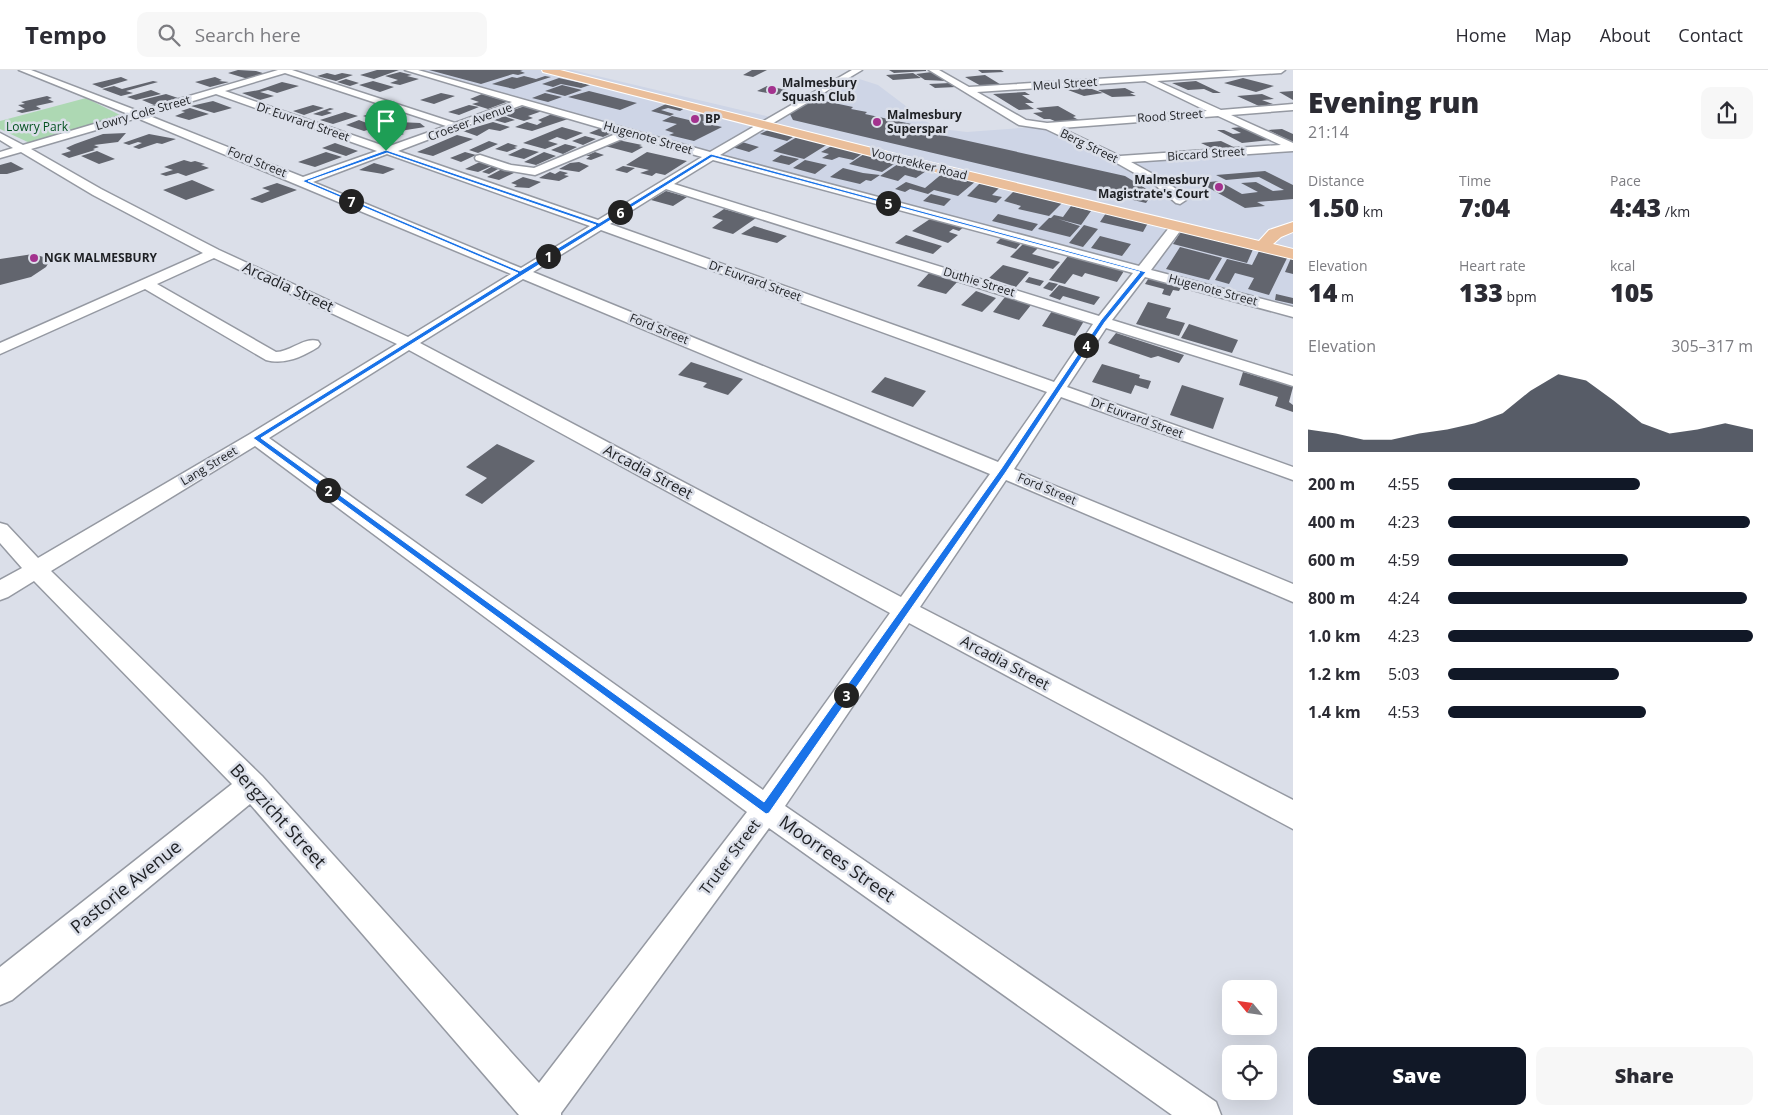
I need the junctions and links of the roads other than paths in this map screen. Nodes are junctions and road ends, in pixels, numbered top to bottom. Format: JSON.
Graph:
{"nodes":[{"id":1,"x":23,"y":70,"type":"edge"},
{"id":2,"x":285,"y":70,"type":"edge"},
{"id":3,"x":409,"y":70,"type":"edge"},
{"id":4,"x":546,"y":70,"type":"edge"},
{"id":5,"x":572,"y":70,"type":"edge"},
{"id":6,"x":858,"y":70,"type":"edge"},
{"id":7,"x":934,"y":70,"type":"edge"},
{"id":8,"x":1128,"y":70,"type":"edge"},
{"id":9,"x":1281,"y":70,"type":"edge"},
{"id":10,"x":1262,"y":71,"type":"edge"},
{"id":11,"x":1146,"y":78,"type":"junction"},
{"id":12,"x":1286,"y":80,"type":"dead end"},
{"id":13,"x":968,"y":90,"type":"junction"},
{"id":14,"x":216,"y":91,"type":"junction"},
{"id":15,"x":522,"y":102,"type":"junction"},
{"id":16,"x":1293,"y":107,"type":"edge"},
{"id":17,"x":1219,"y":113,"type":"junction"},
{"id":18,"x":136,"y":115,"type":"junction"},
{"id":19,"x":769,"y":122,"type":"junction"},
{"id":20,"x":1047,"y":126,"type":"junction"},
{"id":21,"x":458,"y":127,"type":"junction"},
{"id":22,"x":629,"y":132,"type":"junction"},
{"id":23,"x":0,"y":136,"type":"edge"},
{"id":24,"x":24,"y":148,"type":"junction"},
{"id":25,"x":1293,"y":148,"type":"edge"},
{"id":26,"x":386,"y":151,"type":"junction"},
{"id":27,"x":0,"y":155,"type":"edge"},
{"id":28,"x":711,"y":156,"type":"junction"},
{"id":29,"x":480,"y":158,"type":"dead end"},
{"id":30,"x":1119,"y":159,"type":"junction"},
{"id":31,"x":304,"y":181,"type":"junction"},
{"id":32,"x":664,"y":185,"type":"junction"},
{"id":33,"x":1180,"y":200,"type":"dead end"},
{"id":34,"x":600,"y":225,"type":"junction"},
{"id":35,"x":1177,"y":227,"type":"junction"},
{"id":36,"x":1293,"y":227,"type":"edge"},
{"id":37,"x":1265,"y":243,"type":"junction"},
{"id":38,"x":1293,"y":244,"type":"edge"},
{"id":39,"x":214,"y":253,"type":"junction"},
{"id":40,"x":1293,"y":254,"type":"edge"},
{"id":41,"x":520,"y":272,"type":"junction"},
{"id":42,"x":1144,"y":272,"type":"junction"},
{"id":43,"x":147,"y":284,"type":"junction"},
{"id":44,"x":1293,"y":312,"type":"edge"},
{"id":45,"x":1103,"y":321,"type":"junction"},
{"id":46,"x":408,"y":342,"type":"junction"},
{"id":47,"x":312,"y":344,"type":"dead end"},
{"id":48,"x":0,"y":349,"type":"edge"},
{"id":49,"x":1293,"y":381,"type":"edge"},
{"id":50,"x":1056,"y":388,"type":"junction"},
{"id":51,"x":256,"y":438,"type":"junction"},
{"id":52,"x":1003,"y":470,"type":"junction"},
{"id":53,"x":1293,"y":474,"type":"edge"},
{"id":54,"x":0,"y":530,"type":"edge"},
{"id":55,"x":36,"y":569,"type":"junction"},
{"id":56,"x":0,"y":591,"type":"edge"},
{"id":57,"x":1293,"y":593,"type":"edge"},
{"id":58,"x":905,"y":610,"type":"junction"},
{"id":59,"x":252,"y":785,"type":"junction"},
{"id":60,"x":766,"y":809,"type":"junction"},
{"id":61,"x":1293,"y":815,"type":"edge"},
{"id":62,"x":0,"y":988,"type":"edge"},
{"id":63,"x":540,"y":1114,"type":"edge"},
{"id":64,"x":1203,"y":1115,"type":"edge"}],
"edges":[{"from":1,"to":18,"type":"street","name":"Ford Street"},
{"from":2,"to":14,"type":"street","name":"Lowry Cole Street"},
{"from":2,"to":21,"type":"street"},
{"from":3,"to":15,"type":"street","name":"Hugenote Street"},
{"from":4,"to":19,"type":"main road","name":"Voortrekker Road"},
{"from":5,"to":19,"type":"main road","name":"Voortrekker Road"},
{"from":6,"to":19,"type":"street","name":"Lang Street"},
{"from":7,"to":13,"type":"street"},
{"from":8,"to":11,"type":"street"},
{"from":9,"to":10,"type":"street","name":"Meul Street"},
{"from":10,"to":11,"type":"street","name":"Meul Street"},
{"from":10,"to":12,"type":"street"},
{"from":11,"to":13,"type":"street","name":"Meul Street"},
{"from":11,"to":17,"type":"street"},
{"from":13,"to":20,"type":"street"},
{"from":14,"to":18,"type":"street","name":"Lowry Cole Street"},
{"from":14,"to":26,"type":"street","name":"Dr Euvrard Street"},
{"from":15,"to":21,"type":"street","name":"Croeser Avenue"},
{"from":15,"to":22,"type":"street","name":"Hugenote Street"},
{"from":16,"to":17,"type":"street","name":"Rood Street"},
{"from":17,"to":20,"type":"street","name":"Rood Street"},
{"from":17,"to":25,"type":"street"},
{"from":18,"to":24,"type":"street","name":"Lowry Cole Street"},
{"from":18,"to":31,"type":"street","name":"Ford Street"},
{"from":19,"to":28,"type":"street","name":"Lang Street"},
{"from":19,"to":35,"type":"main road","name":"Voortrekker Road"},
{"from":19,"to":37,"type":"main road","name":"Voortrekker Road"},
{"from":20,"to":30,"type":"street","name":"Berg Street"},
{"from":21,"to":26,"type":"street","name":"Croeser Avenue"},
{"from":22,"to":28,"type":"street","name":"Hugenote Street"},
{"from":22,"to":29,"type":"street"},
{"from":23,"to":24,"type":"street","name":"Arcadia Street"},
{"from":24,"to":27,"type":"street","name":"Lowry Cole Street"},
{"from":24,"to":39,"type":"street","name":"Arcadia Street"},
{"from":25,"to":30,"type":"street","name":"Biccard Street"},
{"from":26,"to":31,"type":"street","name":"Croeser Avenue"},
{"from":26,"to":34,"type":"street","name":"Dr Euvrard Street"},
{"from":28,"to":32,"type":"street","name":"Lang Street"},
{"from":28,"to":42,"type":"street","name":"Hugenote Street"},
{"from":30,"to":33,"type":"street","name":"Berg Street"},
{"from":31,"to":41,"type":"street","name":"Ford Street"},
{"from":32,"to":34,"type":"street","name":"Lang Street"},
{"from":32,"to":45,"type":"street","name":"Duthie Street"},
{"from":34,"to":41,"type":"street","name":"Lang Street"},
{"from":34,"to":50,"type":"street","name":"Dr Euvrard Street"},
{"from":35,"to":37,"type":"main road","name":"Voortrekker Road"},
{"from":35,"to":42,"type":"street","name":"Truter Street"},
{"from":36,"to":37,"type":"main road"},
{"from":37,"to":38,"type":"main road","name":"Voortrekker Road"},
{"from":37,"to":40,"type":"main road","name":"Voortrekker Road"},
{"from":39,"to":43,"type":"street"},
{"from":39,"to":46,"type":"street","name":"Arcadia Street"},
{"from":41,"to":46,"type":"street","name":"Lang Street"},
{"from":41,"to":52,"type":"street","name":"Ford Street"},
{"from":42,"to":44,"type":"street","name":"Hugenote Street"},
{"from":42,"to":45,"type":"street","name":"Truter Street"},
{"from":43,"to":47,"type":"street"},
{"from":43,"to":48,"type":"street"},
{"from":45,"to":49,"type":"street","name":"Duthie Street"},
{"from":45,"to":50,"type":"street","name":"Truter Street"},
{"from":46,"to":51,"type":"street","name":"Lang Street"},
{"from":46,"to":58,"type":"street","name":"Arcadia Street"},
{"from":50,"to":52,"type":"street","name":"Truter Street"},
{"from":50,"to":53,"type":"street","name":"Dr Euvrard Street"},
{"from":51,"to":55,"type":"street","name":"Lang Street"},
{"from":51,"to":60,"type":"street","name":"Moorrees Street"},
{"from":52,"to":57,"type":"street","name":"Ford Street"},
{"from":52,"to":58,"type":"street","name":"Truter Street"},
{"from":54,"to":55,"type":"street","name":"Bergzicht Street"},
{"from":55,"to":56,"type":"street","name":"Lang Street"},
{"from":55,"to":59,"type":"street","name":"Bergzicht Street"},
{"from":58,"to":60,"type":"street","name":"Truter Street"},
{"from":58,"to":61,"type":"street","name":"Arcadia Street"},
{"from":59,"to":62,"type":"street","name":"Pastorie Avenue"},
{"from":59,"to":63,"type":"street","name":"Bergzicht Street"},
{"from":60,"to":63,"type":"street","name":"Truter Street"},
{"from":60,"to":64,"type":"street","name":"Moorrees Street"}]}
